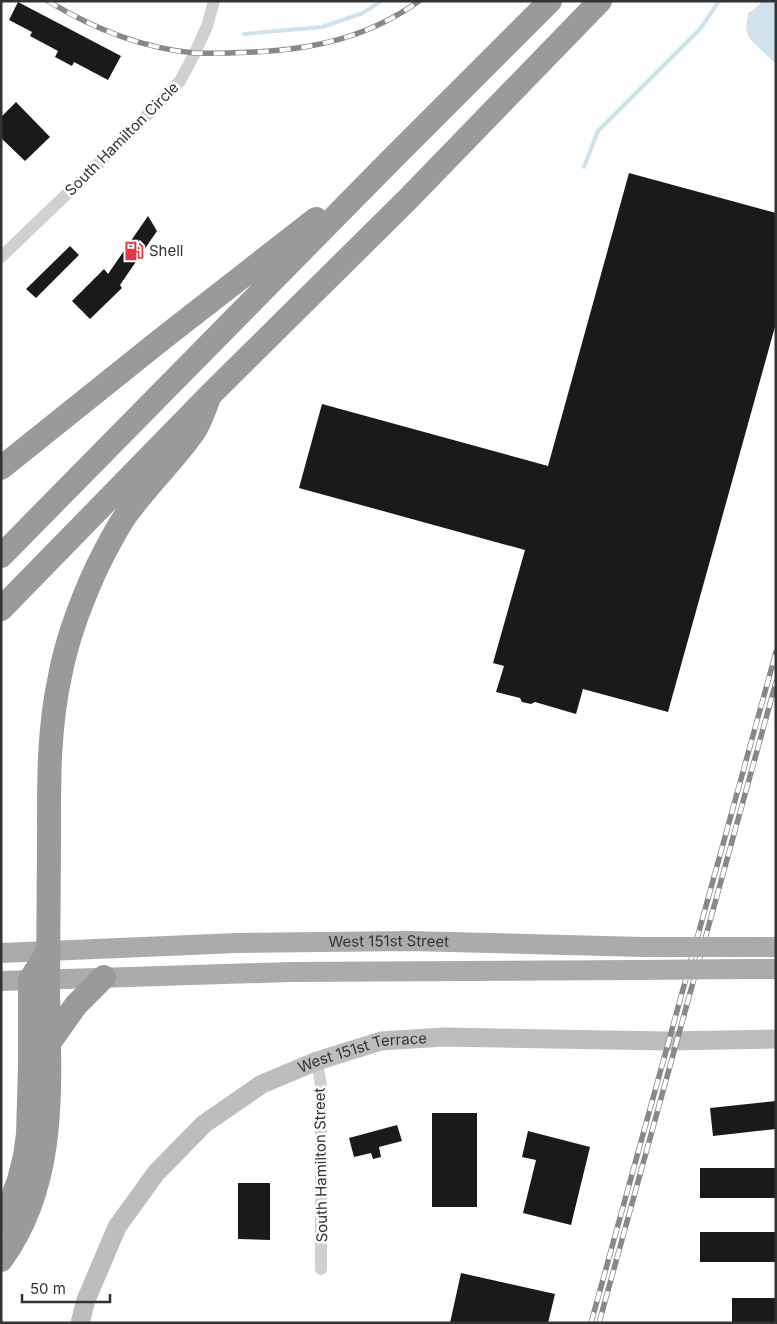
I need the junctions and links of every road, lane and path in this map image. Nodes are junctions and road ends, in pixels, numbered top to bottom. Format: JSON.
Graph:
{"nodes":[{"id":1,"x":214,"y":1,"type":"edge"},
{"id":2,"x":550,"y":1,"type":"edge"},
{"id":3,"x":600,"y":1,"type":"edge"},
{"id":4,"x":390,"y":161,"type":"junction"},
{"id":5,"x":1,"y":257,"type":"edge"},
{"id":6,"x":210,"y":395,"type":"junction"},
{"id":7,"x":1,"y":468,"type":"edge"},
{"id":8,"x":1,"y":556,"type":"edge"},
{"id":9,"x":1,"y":609,"type":"edge"},
{"id":10,"x":776,"y":947,"type":"edge"},
{"id":11,"x":49,"y":950,"type":"junction"},
{"id":12,"x":1,"y":953,"type":"edge"},
{"id":13,"x":776,"y":969,"type":"edge"},
{"id":14,"x":104,"y":977,"type":"junction"},
{"id":15,"x":39,"y":980,"type":"junction"},
{"id":16,"x":1,"y":982,"type":"edge"},
{"id":17,"x":776,"y":1039,"type":"edge"},
{"id":18,"x":49,"y":1043,"type":"junction"},
{"id":19,"x":317,"y":1061,"type":"junction"},
{"id":20,"x":1,"y":1223,"type":"edge"},
{"id":21,"x":1,"y":1260,"type":"edge"},
{"id":22,"x":321,"y":1269,"type":"dead end"},
{"id":23,"x":80,"y":1323,"type":"edge"}],
"edges":[{"from":1,"to":5,"type":"street","name":"South Hamilton Circle"},
{"from":2,"to":4,"type":"highway"},
{"from":3,"to":6,"type":"highway"},
{"from":4,"to":7,"type":"highway"},
{"from":4,"to":8,"type":"highway"},
{"from":6,"to":9,"type":"highway"},
{"from":6,"to":11,"type":"highway"},
{"from":10,"to":11,"type":"main road","name":"West 151st Street","bridge":true},
{"from":11,"to":12,"type":"main road","name":"West 151st Street"},
{"from":11,"to":15,"type":"highway"},
{"from":13,"to":14,"type":"main road","name":"West 151st Street","bridge":true},
{"from":14,"to":15,"type":"main road","name":"West 151st Street"},
{"from":14,"to":18,"type":"highway"},
{"from":15,"to":16,"type":"main road","name":"West 151st Street"},
{"from":15,"to":18,"type":"highway"},
{"from":15,"to":20,"type":"highway"},
{"from":17,"to":19,"type":"street","name":"West 151st Terrace"},
{"from":18,"to":21,"type":"highway"},
{"from":19,"to":22,"type":"street","name":"South Hamilton Street"},
{"from":19,"to":23,"type":"street","name":"West 151st Terrace"}]}
